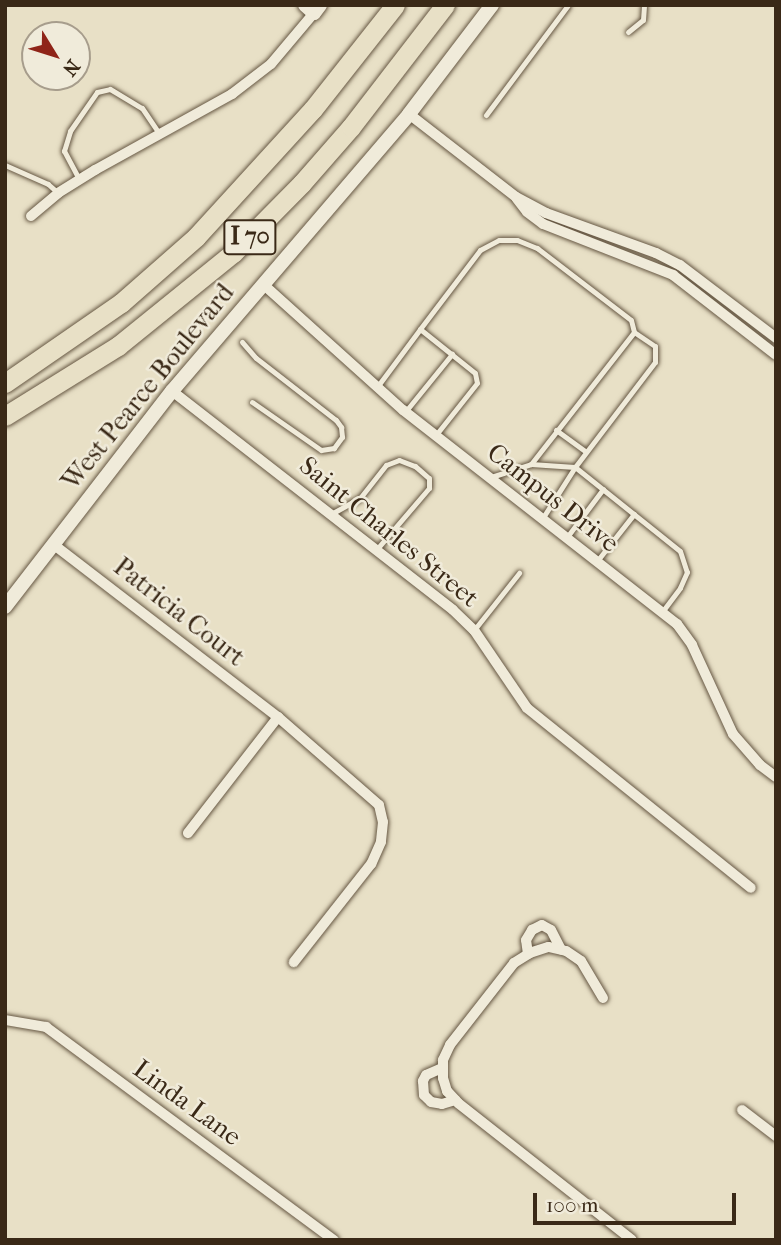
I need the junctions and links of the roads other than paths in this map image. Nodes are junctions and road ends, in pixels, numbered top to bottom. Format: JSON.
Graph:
{"nodes":[{"id":1,"x":395,"y":5,"type":"edge"},
{"id":2,"x":445,"y":5,"type":"edge"},
{"id":3,"x":492,"y":5,"type":"edge"},
{"id":4,"x":644,"y":5,"type":"edge"},
{"id":5,"x":569,"y":6,"type":"edge"},
{"id":6,"x":313,"y":8,"type":"edge"},
{"id":7,"x":628,"y":32,"type":"dead end"},
{"id":8,"x":409,"y":114,"type":"junction"},
{"id":9,"x":486,"y":115,"type":"dead end"},
{"id":10,"x":159,"y":133,"type":"junction"},
{"id":11,"x":5,"y":165,"type":"edge"},
{"id":12,"x":80,"y":180,"type":"junction"},
{"id":13,"x":58,"y":193,"type":"junction"},
{"id":14,"x":516,"y":197,"type":"junction"},
{"id":15,"x":31,"y":216,"type":"dead end"},
{"id":16,"x":598,"y":233,"type":"junction"},
{"id":17,"x":594,"y":245,"type":"junction"},
{"id":18,"x":264,"y":285,"type":"junction"},
{"id":19,"x":420,"y":329,"type":"junction"},
{"id":20,"x":634,"y":332,"type":"junction"},
{"id":21,"x":776,"y":338,"type":"edge"},
{"id":22,"x":242,"y":342,"type":"dead end"},
{"id":23,"x":452,"y":354,"type":"junction"},
{"id":24,"x":776,"y":355,"type":"edge"},
{"id":25,"x":5,"y":383,"type":"edge"},
{"id":26,"x":377,"y":387,"type":"junction"},
{"id":27,"x":172,"y":391,"type":"junction"},
{"id":28,"x":252,"y":402,"type":"dead end"},
{"id":29,"x":405,"y":412,"type":"junction"},
{"id":30,"x":5,"y":416,"type":"edge"},
{"id":31,"x":556,"y":430,"type":"junction"},
{"id":32,"x":435,"y":436,"type":"junction"},
{"id":33,"x":586,"y":452,"type":"junction"},
{"id":34,"x":531,"y":464,"type":"junction"},
{"id":35,"x":575,"y":467,"type":"junction"},
{"id":36,"x":490,"y":478,"type":"junction"},
{"id":37,"x":604,"y":489,"type":"junction"},
{"id":38,"x":331,"y":514,"type":"junction"},
{"id":39,"x":634,"y":514,"type":"junction"},
{"id":40,"x":542,"y":519,"type":"junction"},
{"id":41,"x":566,"y":538,"type":"junction"},
{"id":42,"x":53,"y":544,"type":"junction"},
{"id":43,"x":376,"y":550,"type":"junction"},
{"id":44,"x":597,"y":562,"type":"junction"},
{"id":45,"x":519,"y":573,"type":"dead end"},
{"id":46,"x":5,"y":607,"type":"edge"},
{"id":47,"x":662,"y":612,"type":"junction"},
{"id":48,"x":474,"y":630,"type":"junction"},
{"id":49,"x":278,"y":717,"type":"junction"},
{"id":50,"x":776,"y":776,"type":"edge"},
{"id":51,"x":188,"y":834,"type":"dead end"},
{"id":52,"x":751,"y":888,"type":"dead end"},
{"id":53,"x":561,"y":950,"type":"junction"},
{"id":54,"x":528,"y":954,"type":"junction"},
{"id":55,"x":294,"y":962,"type":"dead end"},
{"id":56,"x":603,"y":998,"type":"dead end"},
{"id":57,"x":5,"y":1020,"type":"edge"},
{"id":58,"x":442,"y":1068,"type":"junction"},
{"id":59,"x":455,"y":1100,"type":"junction"},
{"id":60,"x":742,"y":1110,"type":"dead end"},
{"id":61,"x":776,"y":1136,"type":"edge"},
{"id":62,"x":334,"y":1240,"type":"edge"},
{"id":63,"x":632,"y":1240,"type":"edge"}],
"edges":[{"from":1,"to":25,"type":"highway","number":"I 70"},
{"from":2,"to":30,"type":"highway","number":"I 70"},
{"from":3,"to":8,"type":"main road","name":"West Pearce Boulevard"},
{"from":4,"to":7,"type":"lane"},
{"from":5,"to":9,"type":"lane"},
{"from":6,"to":10,"type":"street"},
{"from":8,"to":14,"type":"street"},
{"from":8,"to":18,"type":"main road","name":"West Pearce Boulevard"},
{"from":10,"to":12,"type":"street"},
{"from":10,"to":12,"type":"lane"},
{"from":11,"to":13,"type":"lane"},
{"from":12,"to":13,"type":"street"},
{"from":13,"to":15,"type":"street"},
{"from":14,"to":16,"type":"street"},
{"from":14,"to":17,"type":"street"},
{"from":16,"to":17,"type":"street"},
{"from":16,"to":21,"type":"street"},
{"from":17,"to":24,"type":"street"},
{"from":18,"to":26,"type":"street","name":"Campus Drive"},
{"from":18,"to":27,"type":"main road","name":"West Pearce Boulevard"},
{"from":19,"to":20,"type":"lane"},
{"from":19,"to":23,"type":"lane"},
{"from":19,"to":26,"type":"lane"},
{"from":20,"to":31,"type":"lane"},
{"from":20,"to":33,"type":"lane"},
{"from":22,"to":28,"type":"lane"},
{"from":23,"to":29,"type":"lane"},
{"from":23,"to":32,"type":"lane"},
{"from":26,"to":29,"type":"street","name":"Campus Drive"},
{"from":27,"to":38,"type":"street","name":"Saint Charles Street"},
{"from":27,"to":42,"type":"main road","name":"West Pearce Boulevard"},
{"from":29,"to":32,"type":"street","name":"Campus Drive"},
{"from":31,"to":33,"type":"lane"},
{"from":31,"to":34,"type":"lane"},
{"from":32,"to":36,"type":"street","name":"Campus Drive"},
{"from":33,"to":35,"type":"lane"},
{"from":34,"to":35,"type":"lane"},
{"from":34,"to":36,"type":"lane"},
{"from":35,"to":37,"type":"lane"},
{"from":35,"to":40,"type":"lane"},
{"from":36,"to":40,"type":"street","name":"Campus Drive"},
{"from":37,"to":39,"type":"lane"},
{"from":37,"to":41,"type":"lane"},
{"from":38,"to":43,"type":"street","name":"Saint Charles Street"},
{"from":38,"to":43,"type":"lane"},
{"from":39,"to":44,"type":"lane"},
{"from":39,"to":47,"type":"lane"},
{"from":40,"to":41,"type":"street","name":"Campus Drive"},
{"from":41,"to":44,"type":"street","name":"Campus Drive"},
{"from":42,"to":46,"type":"main road","name":"West Pearce Boulevard"},
{"from":42,"to":49,"type":"street","name":"Patricia Court"},
{"from":43,"to":48,"type":"street","name":"Saint Charles Street"},
{"from":44,"to":47,"type":"street","name":"Campus Drive"},
{"from":45,"to":48,"type":"lane"},
{"from":47,"to":50,"type":"street","name":"Campus Drive"},
{"from":48,"to":52,"type":"street","name":"Saint Charles Street"},
{"from":49,"to":51,"type":"street"},
{"from":49,"to":55,"type":"street","name":"Patricia Court"},
{"from":53,"to":54,"type":"street"},
{"from":53,"to":54,"type":"street"},
{"from":53,"to":56,"type":"street"},
{"from":54,"to":58,"type":"street"},
{"from":57,"to":62,"type":"street","name":"Linda Lane"},
{"from":58,"to":59,"type":"street"},
{"from":58,"to":59,"type":"street"},
{"from":59,"to":63,"type":"street"},
{"from":60,"to":61,"type":"street"}]}
